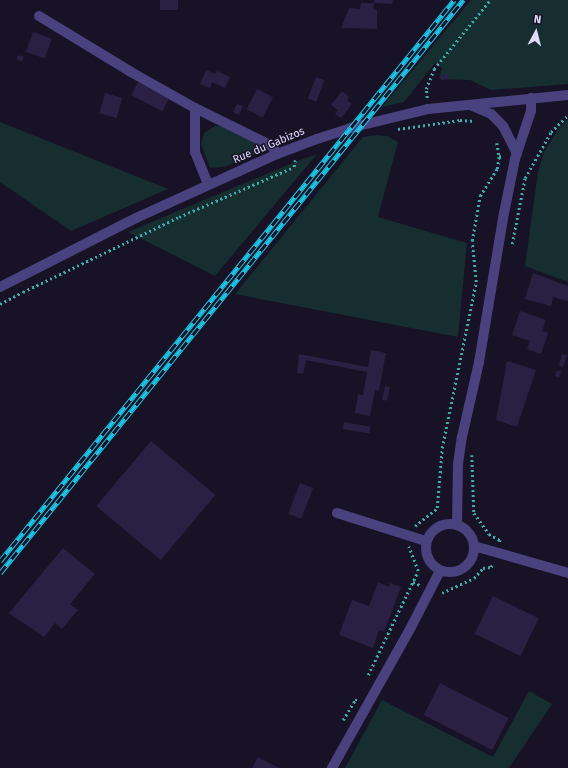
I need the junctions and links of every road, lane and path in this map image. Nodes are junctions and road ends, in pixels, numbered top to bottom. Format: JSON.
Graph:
{"nodes":[{"id":1,"x":490,"y":0,"type":"edge"},
{"id":2,"x":39,"y":16,"type":"dead end"},
{"id":3,"x":568,"y":95,"type":"edge"},
{"id":4,"x":531,"y":98,"type":"junction"},
{"id":5,"x":468,"y":104,"type":"junction"},
{"id":6,"x":195,"y":108,"type":"junction"},
{"id":7,"x":428,"y":109,"type":"junction"},
{"id":8,"x":568,"y":115,"type":"edge"},
{"id":9,"x":380,"y":121,"type":"junction"},
{"id":10,"x":480,"y":122,"type":"dead end"},
{"id":11,"x":496,"y":141,"type":"dead end"},
{"id":12,"x":293,"y":149,"type":"junction"},
{"id":13,"x":277,"y":154,"type":"junction"},
{"id":14,"x":499,"y":156,"type":"junction"},
{"id":15,"x":516,"y":157,"type":"junction"},
{"id":16,"x":208,"y":185,"type":"junction"},
{"id":17,"x":512,"y":248,"type":"dead end"},
{"id":18,"x":0,"y":287,"type":"edge"},
{"id":19,"x":0,"y":304,"type":"edge"},
{"id":20,"x":472,"y":450,"type":"dead end"},
{"id":21,"x":337,"y":513,"type":"dead end"},
{"id":22,"x":457,"y":525,"type":"junction"},
{"id":23,"x":410,"y":536,"type":"junction"},
{"id":24,"x":426,"y":541,"type":"junction"},
{"id":25,"x":474,"y":546,"type":"junction"},
{"id":26,"x":495,"y":552,"type":"junction"},
{"id":27,"x":440,"y":571,"type":"junction"},
{"id":28,"x":568,"y":573,"type":"edge"},
{"id":29,"x":413,"y":582,"type":"junction"},
{"id":30,"x":431,"y":589,"type":"junction"},
{"id":31,"x":368,"y":675,"type":"dead end"},
{"id":32,"x":332,"y":768,"type":"edge"}],
"edges":[{"from":1,"to":7,"type":"path"},
{"from":2,"to":6,"type":"street"},
{"from":3,"to":4,"type":"street","name":"Rue du Gabizos"},
{"from":4,"to":5,"type":"street","name":"Rue du Gabizos"},
{"from":4,"to":15,"type":"street"},
{"from":5,"to":7,"type":"street","name":"Rue du Gabizos"},
{"from":5,"to":15,"type":"street"},
{"from":6,"to":13,"type":"street"},
{"from":6,"to":16,"type":"street"},
{"from":7,"to":9,"type":"street","name":"Rue du Gabizos"},
{"from":8,"to":17,"type":"path"},
{"from":9,"to":10,"type":"path"},
{"from":9,"to":12,"type":"street","name":"Rue du Gabizos"},
{"from":11,"to":14,"type":"path"},
{"from":12,"to":13,"type":"street","name":"Rue du Gabizos"},
{"from":12,"to":19,"type":"path"},
{"from":13,"to":16,"type":"street","name":"Rue du Gabizos"},
{"from":14,"to":15,"type":"path"},
{"from":14,"to":23,"type":"path"},
{"from":15,"to":22,"type":"street"},
{"from":16,"to":18,"type":"street","name":"Rue du Gabizos"},
{"from":20,"to":26,"type":"path"},
{"from":21,"to":23,"type":"street"},
{"from":22,"to":24,"type":"street"},
{"from":22,"to":25,"type":"street"},
{"from":23,"to":24,"type":"street"},
{"from":23,"to":29,"type":"path"},
{"from":24,"to":27,"type":"street"},
{"from":25,"to":26,"type":"street"},
{"from":25,"to":27,"type":"street"},
{"from":26,"to":28,"type":"street"},
{"from":26,"to":30,"type":"path"},
{"from":27,"to":30,"type":"street"},
{"from":29,"to":30,"type":"path"},
{"from":29,"to":31,"type":"path"},
{"from":30,"to":32,"type":"street"}]}
